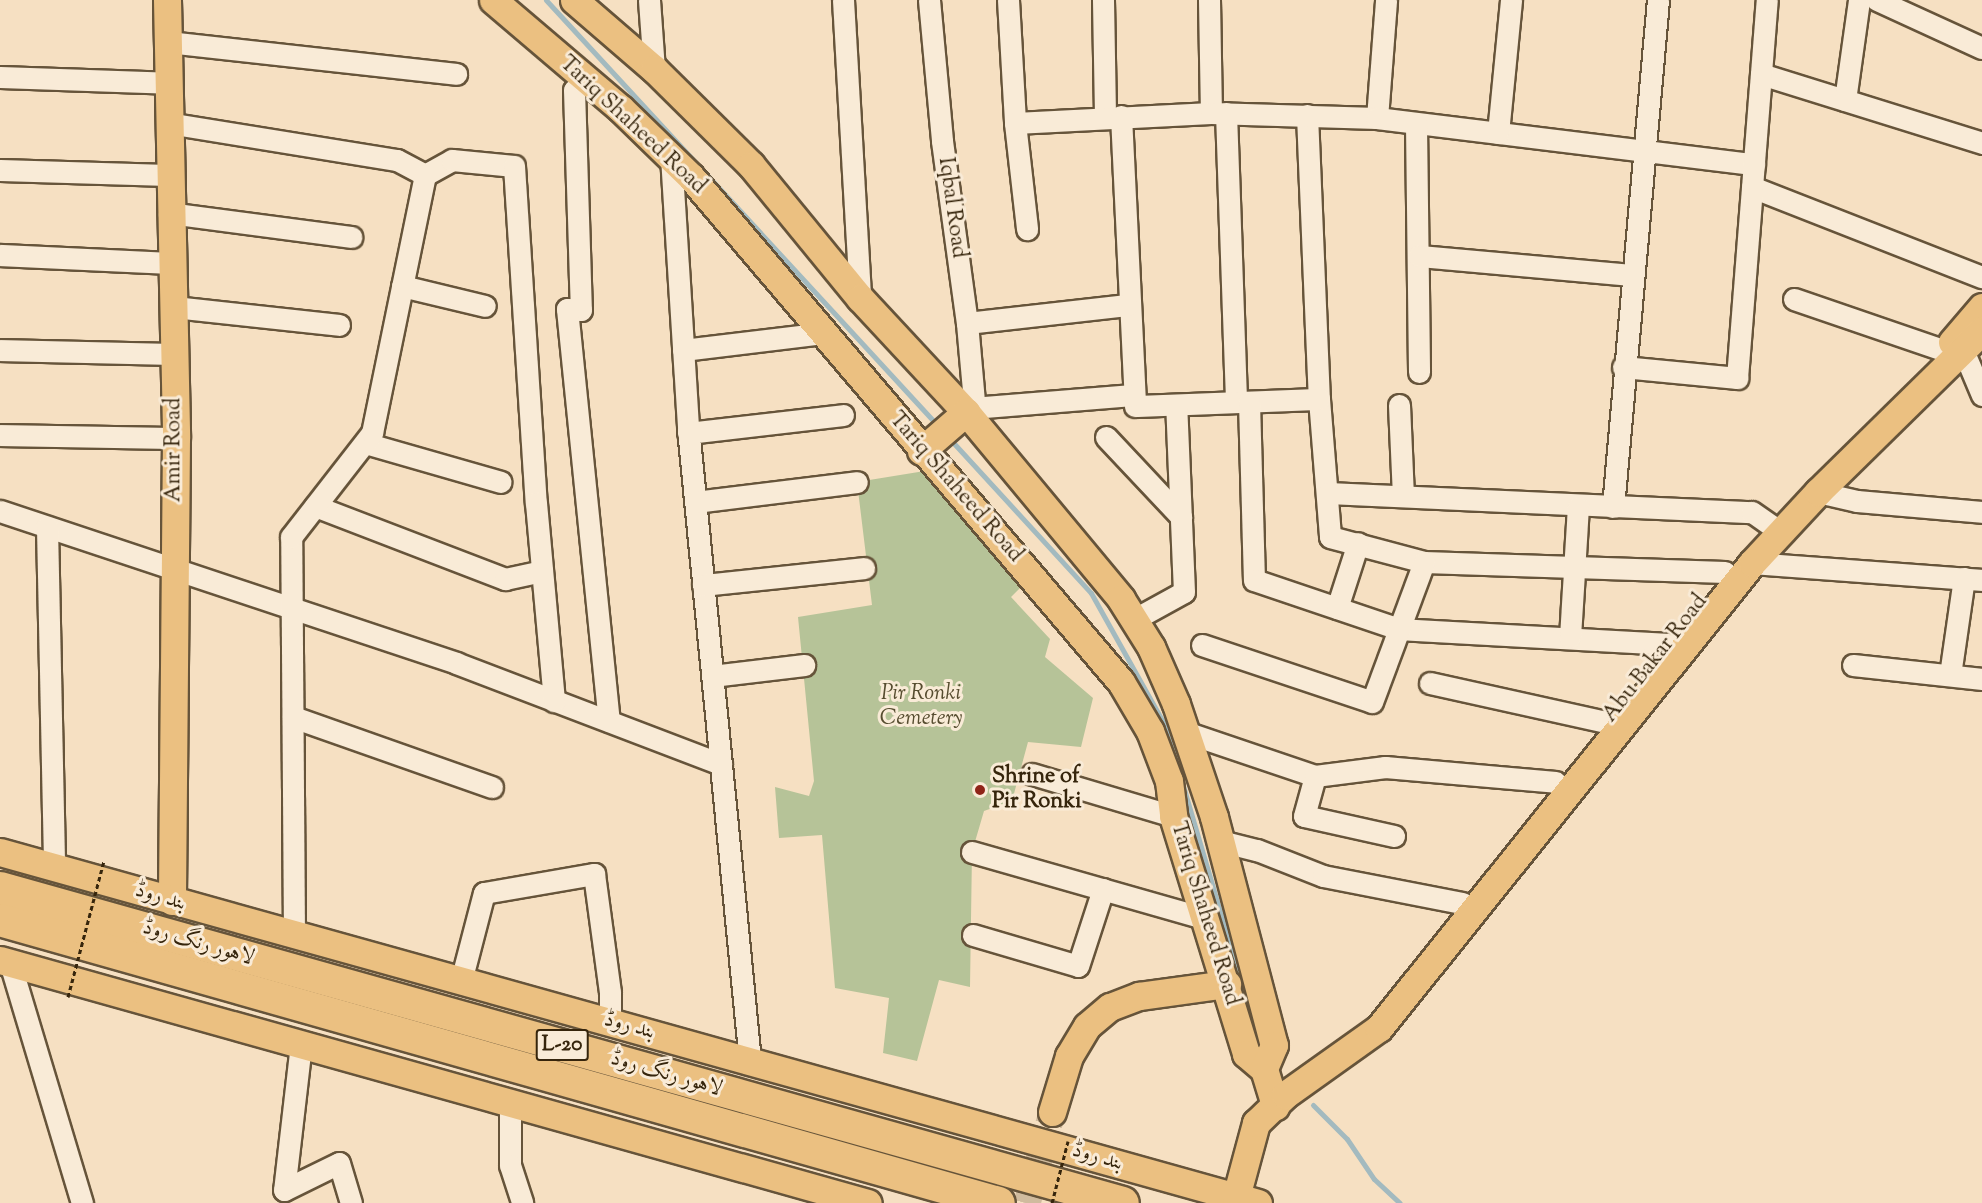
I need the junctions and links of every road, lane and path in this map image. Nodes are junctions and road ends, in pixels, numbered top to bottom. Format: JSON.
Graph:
{"nodes":[{"id":1,"x":167,"y":0,"type":"edge"},
{"id":2,"x":493,"y":0,"type":"edge"},
{"id":3,"x":574,"y":0,"type":"edge"},
{"id":4,"x":649,"y":0,"type":"edge"},
{"id":5,"x":843,"y":0,"type":"edge"},
{"id":6,"x":929,"y":0,"type":"edge"},
{"id":7,"x":1008,"y":0,"type":"edge"},
{"id":8,"x":1103,"y":0,"type":"edge"},
{"id":9,"x":1209,"y":0,"type":"edge"},
{"id":10,"x":1386,"y":0,"type":"edge"},
{"id":11,"x":1511,"y":0,"type":"edge"},
{"id":12,"x":1658,"y":0,"type":"edge"},
{"id":13,"x":1767,"y":0,"type":"edge"},
{"id":14,"x":1859,"y":0,"type":"edge"},
{"id":15,"x":1877,"y":0,"type":"edge"},
{"id":16,"x":168,"y":42,"type":"junction"},
{"id":17,"x":1982,"y":48,"type":"edge"},
{"id":18,"x":654,"y":69,"type":"junction"},
{"id":19,"x":456,"y":74,"type":"dead end"},
{"id":20,"x":1761,"y":74,"type":"junction"},
{"id":21,"x":0,"y":77,"type":"edge"},
{"id":22,"x":586,"y":79,"type":"junction"},
{"id":23,"x":168,"y":83,"type":"junction"},
{"id":24,"x":1845,"y":100,"type":"junction"},
{"id":25,"x":1218,"y":113,"type":"junction"},
{"id":26,"x":1306,"y":115,"type":"junction"},
{"id":27,"x":1113,"y":116,"type":"junction"},
{"id":28,"x":1377,"y":118,"type":"junction"},
{"id":29,"x":168,"y":123,"type":"junction"},
{"id":30,"x":1015,"y":123,"type":"junction"},
{"id":31,"x":1416,"y":124,"type":"junction"},
{"id":32,"x":1498,"y":133,"type":"junction"},
{"id":33,"x":1982,"y":143,"type":"edge"},
{"id":34,"x":1644,"y":151,"type":"junction"},
{"id":35,"x":671,"y":156,"type":"junction"},
{"id":36,"x":1754,"y":164,"type":"junction"},
{"id":37,"x":0,"y":170,"type":"edge"},
{"id":38,"x":168,"y":175,"type":"junction"},
{"id":39,"x":425,"y":175,"type":"junction"},
{"id":40,"x":1752,"y":187,"type":"junction"},
{"id":41,"x":169,"y":213,"type":"junction"},
{"id":42,"x":1027,"y":229,"type":"dead end"},
{"id":43,"x":351,"y":237,"type":"dead end"},
{"id":44,"x":0,"y":255,"type":"edge"},
{"id":45,"x":1419,"y":256,"type":"junction"},
{"id":46,"x":171,"y":263,"type":"junction"},
{"id":47,"x":1632,"y":275,"type":"junction"},
{"id":48,"x":1982,"y":277,"type":"edge"},
{"id":49,"x":402,"y":286,"type":"junction"},
{"id":50,"x":860,"y":298,"type":"junction"},
{"id":51,"x":1794,"y":299,"type":"dead end"},
{"id":52,"x":1127,"y":305,"type":"junction"},
{"id":53,"x":485,"y":306,"type":"dead end"},
{"id":54,"x":174,"y":307,"type":"junction"},
{"id":55,"x":1982,"y":307,"type":"edge"},
{"id":56,"x":967,"y":323,"type":"junction"},
{"id":57,"x":339,"y":325,"type":"dead end"},
{"id":58,"x":822,"y":333,"type":"junction"},
{"id":59,"x":1963,"y":344,"type":"edge"},
{"id":60,"x":0,"y":350,"type":"edge"},
{"id":61,"x":683,"y":350,"type":"junction"},
{"id":62,"x":174,"y":354,"type":"junction"},
{"id":63,"x":1623,"y":368,"type":"junction"},
{"id":64,"x":1419,"y":372,"type":"dead end"},
{"id":65,"x":1132,"y":395,"type":"junction"},
{"id":66,"x":1982,"y":395,"type":"edge"},
{"id":67,"x":1319,"y":399,"type":"junction"},
{"id":68,"x":1242,"y":402,"type":"junction"},
{"id":69,"x":1176,"y":405,"type":"junction"},
{"id":70,"x":1399,"y":405,"type":"dead end"},
{"id":71,"x":966,"y":412,"type":"junction"},
{"id":72,"x":843,"y":415,"type":"dead end"},
{"id":73,"x":688,"y":433,"type":"junction"},
{"id":74,"x":0,"y":435,"type":"edge"},
{"id":75,"x":1106,"y":437,"type":"dead end"},
{"id":76,"x":176,"y":438,"type":"junction"},
{"id":77,"x":364,"y":442,"type":"junction"},
{"id":78,"x":923,"y":449,"type":"junction"},
{"id":79,"x":501,"y":482,"type":"dead end"},
{"id":80,"x":857,"y":482,"type":"dead end"},
{"id":81,"x":1818,"y":492,"type":"junction"},
{"id":82,"x":1328,"y":494,"type":"junction"},
{"id":83,"x":1403,"y":495,"type":"junction"},
{"id":84,"x":695,"y":502,"type":"junction"},
{"id":85,"x":315,"y":506,"type":"junction"},
{"id":86,"x":1578,"y":507,"type":"junction"},
{"id":87,"x":1613,"y":507,"type":"junction"},
{"id":88,"x":0,"y":511,"type":"edge"},
{"id":89,"x":1982,"y":512,"type":"edge"},
{"id":90,"x":1181,"y":517,"type":"junction"},
{"id":91,"x":47,"y":527,"type":"junction"},
{"id":92,"x":1775,"y":528,"type":"junction"},
{"id":93,"x":1358,"y":543,"type":"junction"},
{"id":94,"x":1424,"y":562,"type":"junction"},
{"id":95,"x":1752,"y":563,"type":"junction"},
{"id":96,"x":1572,"y":566,"type":"junction"},
{"id":97,"x":176,"y":568,"type":"junction"},
{"id":98,"x":864,"y":568,"type":"dead end"},
{"id":99,"x":542,"y":571,"type":"junction"},
{"id":100,"x":1725,"y":572,"type":"junction"},
{"id":101,"x":1973,"y":579,"type":"edge"},
{"id":102,"x":703,"y":585,"type":"junction"},
{"id":103,"x":292,"y":607,"type":"junction"},
{"id":104,"x":1337,"y":608,"type":"junction"},
{"id":105,"x":1133,"y":620,"type":"junction"},
{"id":106,"x":1399,"y":629,"type":"junction"},
{"id":107,"x":1570,"y":637,"type":"junction"},
{"id":108,"x":1668,"y":644,"type":"junction"},
{"id":109,"x":1202,"y":645,"type":"dead end"},
{"id":110,"x":804,"y":665,"type":"dead end"},
{"id":111,"x":1854,"y":665,"type":"dead end"},
{"id":112,"x":1950,"y":675,"type":"junction"},
{"id":113,"x":712,"y":676,"type":"junction"},
{"id":114,"x":1982,"y":679,"type":"edge"},
{"id":115,"x":1430,"y":683,"type":"dead end"},
{"id":116,"x":554,"y":701,"type":"junction"},
{"id":117,"x":293,"y":717,"type":"junction"},
{"id":118,"x":609,"y":721,"type":"junction"},
{"id":119,"x":1606,"y":722,"type":"junction"},
{"id":120,"x":1185,"y":732,"type":"junction"},
{"id":121,"x":721,"y":764,"type":"junction"},
{"id":122,"x":1032,"y":774,"type":"dead end"},
{"id":123,"x":1315,"y":776,"type":"junction"},
{"id":124,"x":1555,"y":782,"type":"junction"},
{"id":125,"x":492,"y":787,"type":"dead end"},
{"id":126,"x":1173,"y":816,"type":"junction"},
{"id":127,"x":1395,"y":836,"type":"dead end"},
{"id":128,"x":1220,"y":841,"type":"junction"},
{"id":129,"x":0,"y":852,"type":"edge"},
{"id":130,"x":972,"y":852,"type":"dead end"},
{"id":131,"x":104,"y":861,"type":"dead end"},
{"id":132,"x":54,"y":868,"type":"junction"},
{"id":133,"x":0,"y":888,"type":"edge"},
{"id":134,"x":1103,"y":889,"type":"junction"},
{"id":135,"x":172,"y":901,"type":"junction"},
{"id":136,"x":1462,"y":903,"type":"junction"},
{"id":137,"x":1207,"y":919,"type":"junction"},
{"id":138,"x":0,"y":920,"type":"edge"},
{"id":139,"x":294,"y":935,"type":"junction"},
{"id":140,"x":973,"y":935,"type":"dead end"},
{"id":141,"x":7,"y":975,"type":"edge"},
{"id":142,"x":461,"y":981,"type":"junction"},
{"id":143,"x":1227,"y":984,"type":"junction"},
{"id":144,"x":68,"y":997,"type":"dead end"},
{"id":145,"x":610,"y":1022,"type":"junction"},
{"id":146,"x":1360,"y":1038,"type":"junction"},
{"id":147,"x":301,"y":1044,"type":"junction"},
{"id":148,"x":750,"y":1061,"type":"junction"},
{"id":149,"x":1264,"y":1068,"type":"junction"},
{"id":150,"x":510,"y":1103,"type":"junction"},
{"id":151,"x":1275,"y":1106,"type":"junction"},
{"id":152,"x":1052,"y":1112,"type":"tunnel mouth"},
{"id":153,"x":1068,"y":1141,"type":"dead end"},
{"id":154,"x":1247,"y":1200,"type":"edge"},
{"id":155,"x":82,"y":1203,"type":"edge"},
{"id":156,"x":351,"y":1203,"type":"edge"},
{"id":157,"x":522,"y":1203,"type":"edge"},
{"id":158,"x":868,"y":1203,"type":"edge"},
{"id":159,"x":999,"y":1203,"type":"edge"},
{"id":160,"x":1052,"y":1203,"type":"edge"},
{"id":161,"x":1123,"y":1203,"type":"edge"}],
"edges":[{"from":1,"to":16,"type":"main road","name":"Amir Road"},
{"from":2,"to":22,"type":"main road","name":"Tariq Shaheed Road"},
{"from":3,"to":18,"type":"main road","name":"Tariq Shaheed Road"},
{"from":4,"to":18,"type":"street"},
{"from":5,"to":50,"type":"street"},
{"from":6,"to":56,"type":"street","name":"Iqbal Road"},
{"from":7,"to":30,"type":"street"},
{"from":8,"to":27,"type":"street"},
{"from":9,"to":25,"type":"street"},
{"from":10,"to":28,"type":"street"},
{"from":11,"to":32,"type":"street"},
{"from":12,"to":34,"type":"street"},
{"from":13,"to":20,"type":"street"},
{"from":14,"to":24,"type":"street"},
{"from":15,"to":17,"type":"street"},
{"from":16,"to":19,"type":"street"},
{"from":16,"to":23,"type":"main road","name":"Amir Road"},
{"from":18,"to":50,"type":"main road","name":"Tariq Shaheed Road"},
{"from":20,"to":24,"type":"street"},
{"from":20,"to":36,"type":"street"},
{"from":21,"to":23,"type":"street"},
{"from":22,"to":35,"type":"main road","name":"Tariq Shaheed Road"},
{"from":22,"to":118,"type":"street"},
{"from":23,"to":29,"type":"main road","name":"Amir Road"},
{"from":24,"to":33,"type":"street"},
{"from":25,"to":26,"type":"street"},
{"from":25,"to":27,"type":"street"},
{"from":25,"to":68,"type":"street"},
{"from":26,"to":28,"type":"street"},
{"from":26,"to":67,"type":"street"},
{"from":27,"to":30,"type":"street"},
{"from":27,"to":52,"type":"street"},
{"from":28,"to":31,"type":"street"},
{"from":29,"to":38,"type":"main road","name":"Amir Road"},
{"from":29,"to":39,"type":"street"},
{"from":30,"to":42,"type":"street"},
{"from":31,"to":32,"type":"street"},
{"from":31,"to":45,"type":"street"},
{"from":32,"to":34,"type":"street"},
{"from":34,"to":36,"type":"street"},
{"from":34,"to":47,"type":"street"},
{"from":35,"to":58,"type":"main road","name":"Tariq Shaheed Road"},
{"from":35,"to":61,"type":"street"},
{"from":36,"to":40,"type":"street"},
{"from":37,"to":38,"type":"street"},
{"from":38,"to":41,"type":"main road","name":"Amir Road"},
{"from":39,"to":49,"type":"street"},
{"from":39,"to":99,"type":"street"},
{"from":40,"to":48,"type":"street"},
{"from":40,"to":63,"type":"street"},
{"from":41,"to":43,"type":"street"},
{"from":41,"to":46,"type":"main road","name":"Amir Road"},
{"from":44,"to":46,"type":"street"},
{"from":45,"to":47,"type":"street"},
{"from":45,"to":64,"type":"street"},
{"from":46,"to":54,"type":"main road","name":"Amir Road"},
{"from":47,"to":63,"type":"street"},
{"from":49,"to":53,"type":"street"},
{"from":49,"to":77,"type":"street"},
{"from":50,"to":71,"type":"main road","name":"Tariq Shaheed Road"},
{"from":51,"to":59,"type":"street"},
{"from":52,"to":56,"type":"street"},
{"from":52,"to":65,"type":"street"},
{"from":54,"to":57,"type":"street"},
{"from":54,"to":62,"type":"main road","name":"Amir Road"},
{"from":55,"to":59,"type":"main road","name":"Abu Bakar Road"},
{"from":56,"to":71,"type":"street","name":"Iqbal Road"},
{"from":58,"to":61,"type":"street"},
{"from":58,"to":78,"type":"main road","name":"Tariq Shaheed Road"},
{"from":59,"to":66,"type":"street"},
{"from":59,"to":81,"type":"main road","name":"Abu Bakar Road"},
{"from":59,"to":92,"type":"main road","name":"Abu Bakar Road"},
{"from":60,"to":62,"type":"street"},
{"from":61,"to":73,"type":"street"},
{"from":62,"to":76,"type":"main road","name":"Amir Road"},
{"from":63,"to":87,"type":"street"},
{"from":65,"to":69,"type":"street"},
{"from":65,"to":71,"type":"street"},
{"from":67,"to":68,"type":"street"},
{"from":67,"to":82,"type":"street"},
{"from":68,"to":69,"type":"street"},
{"from":68,"to":104,"type":"street"},
{"from":69,"to":90,"type":"street"},
{"from":70,"to":83,"type":"street"},
{"from":71,"to":78,"type":"main road"},
{"from":71,"to":105,"type":"main road","name":"Tariq Shaheed Road"},
{"from":72,"to":73,"type":"street"},
{"from":73,"to":84,"type":"street"},
{"from":74,"to":76,"type":"street"},
{"from":75,"to":90,"type":"street"},
{"from":76,"to":97,"type":"main road","name":"Amir Road"},
{"from":77,"to":79,"type":"street"},
{"from":77,"to":85,"type":"street"},
{"from":78,"to":126,"type":"main road","name":"Tariq Shaheed Road"},
{"from":80,"to":84,"type":"street"},
{"from":81,"to":89,"type":"street"},
{"from":81,"to":92,"type":"main road","name":"Abu Bakar Road"},
{"from":82,"to":83,"type":"street"},
{"from":82,"to":93,"type":"street"},
{"from":83,"to":86,"type":"street"},
{"from":84,"to":102,"type":"street"},
{"from":85,"to":99,"type":"street"},
{"from":85,"to":103,"type":"street"},
{"from":86,"to":87,"type":"street"},
{"from":86,"to":96,"type":"street"},
{"from":87,"to":92,"type":"street"},
{"from":88,"to":91,"type":"street"},
{"from":90,"to":105,"type":"street"},
{"from":91,"to":97,"type":"street"},
{"from":91,"to":132,"type":"street"},
{"from":92,"to":95,"type":"main road","name":"Abu Bakar Road"},
{"from":92,"to":100,"type":"main road","name":"Abu Bakar Road"},
{"from":93,"to":94,"type":"street"},
{"from":93,"to":104,"type":"street"},
{"from":94,"to":96,"type":"street"},
{"from":94,"to":106,"type":"street"},
{"from":95,"to":101,"type":"street"},
{"from":95,"to":146,"type":"main road","name":"Abu Bakar Road"},
{"from":96,"to":100,"type":"street"},
{"from":96,"to":107,"type":"street"},
{"from":97,"to":103,"type":"street"},
{"from":97,"to":135,"type":"main road","name":"Amir Road"},
{"from":98,"to":102,"type":"street"},
{"from":99,"to":116,"type":"street"},
{"from":100,"to":108,"type":"main road","name":"Abu Bakar Road"},
{"from":101,"to":112,"type":"street"},
{"from":102,"to":113,"type":"street"},
{"from":103,"to":116,"type":"street"},
{"from":103,"to":117,"type":"street"},
{"from":104,"to":106,"type":"street"},
{"from":105,"to":120,"type":"main road","name":"Tariq Shaheed Road"},
{"from":106,"to":107,"type":"street"},
{"from":106,"to":109,"type":"street"},
{"from":107,"to":108,"type":"street"},
{"from":108,"to":119,"type":"main road","name":"Abu Bakar Road"},
{"from":110,"to":113,"type":"street"},
{"from":111,"to":112,"type":"street"},
{"from":112,"to":114,"type":"street"},
{"from":113,"to":121,"type":"street"},
{"from":115,"to":119,"type":"street"},
{"from":116,"to":118,"type":"street"},
{"from":117,"to":125,"type":"street"},
{"from":117,"to":139,"type":"street"},
{"from":118,"to":121,"type":"street"},
{"from":119,"to":124,"type":"main road","name":"Abu Bakar Road"},
{"from":120,"to":123,"type":"street"},
{"from":120,"to":128,"type":"main road","name":"Tariq Shaheed Road"},
{"from":121,"to":148,"type":"street"},
{"from":122,"to":126,"type":"street"},
{"from":123,"to":124,"type":"street"},
{"from":123,"to":127,"type":"street"},
{"from":124,"to":136,"type":"main road","name":"Abu Bakar Road"},
{"from":126,"to":137,"type":"main road","name":"Tariq Shaheed Road"},
{"from":128,"to":136,"type":"street"},
{"from":128,"to":149,"type":"main road","name":"Tariq Shaheed Road"},
{"from":129,"to":132,"type":"main road","name":"بند روڈ"},
{"from":130,"to":134,"type":"street"},
{"from":131,"to":144,"type":"path","bridge":true},
{"from":132,"to":135,"type":"main road","name":"بند روڈ"},
{"from":133,"to":161,"type":"highway","name":"لاہور رنگ روڈ","number":"L-20"},
{"from":134,"to":137,"type":"street"},
{"from":134,"to":140,"type":"street"},
{"from":135,"to":139,"type":"main road","name":"بند روڈ"},
{"from":136,"to":146,"type":"main road","name":"Abu Bakar Road"},
{"from":137,"to":143,"type":"main road","name":"Tariq Shaheed Road"},
{"from":138,"to":159,"type":"highway","name":"لاہور رنگ روڈ","number":"L-20"},
{"from":139,"to":142,"type":"main road","name":"بند روڈ"},
{"from":141,"to":147,"type":"main road"},
{"from":141,"to":155,"type":"street"},
{"from":142,"to":145,"type":"main road","name":"بند روڈ"},
{"from":142,"to":145,"type":"street"},
{"from":143,"to":149,"type":"main road","name":"Tariq Shaheed Road"},
{"from":143,"to":152,"type":"main road"},
{"from":145,"to":148,"type":"main road","name":"بند روڈ"},
{"from":146,"to":151,"type":"main road","name":"Abu Bakar Road"},
{"from":147,"to":150,"type":"main road"},
{"from":147,"to":156,"type":"street"},
{"from":148,"to":154,"type":"main road","name":"بند روڈ"},
{"from":149,"to":151,"type":"main road","name":"Tariq Shaheed Road"},
{"from":150,"to":157,"type":"street"},
{"from":150,"to":158,"type":"main road"},
{"from":151,"to":154,"type":"main road","name":"Abu Bakar Road"},
{"from":153,"to":160,"type":"path","bridge":true}]}
